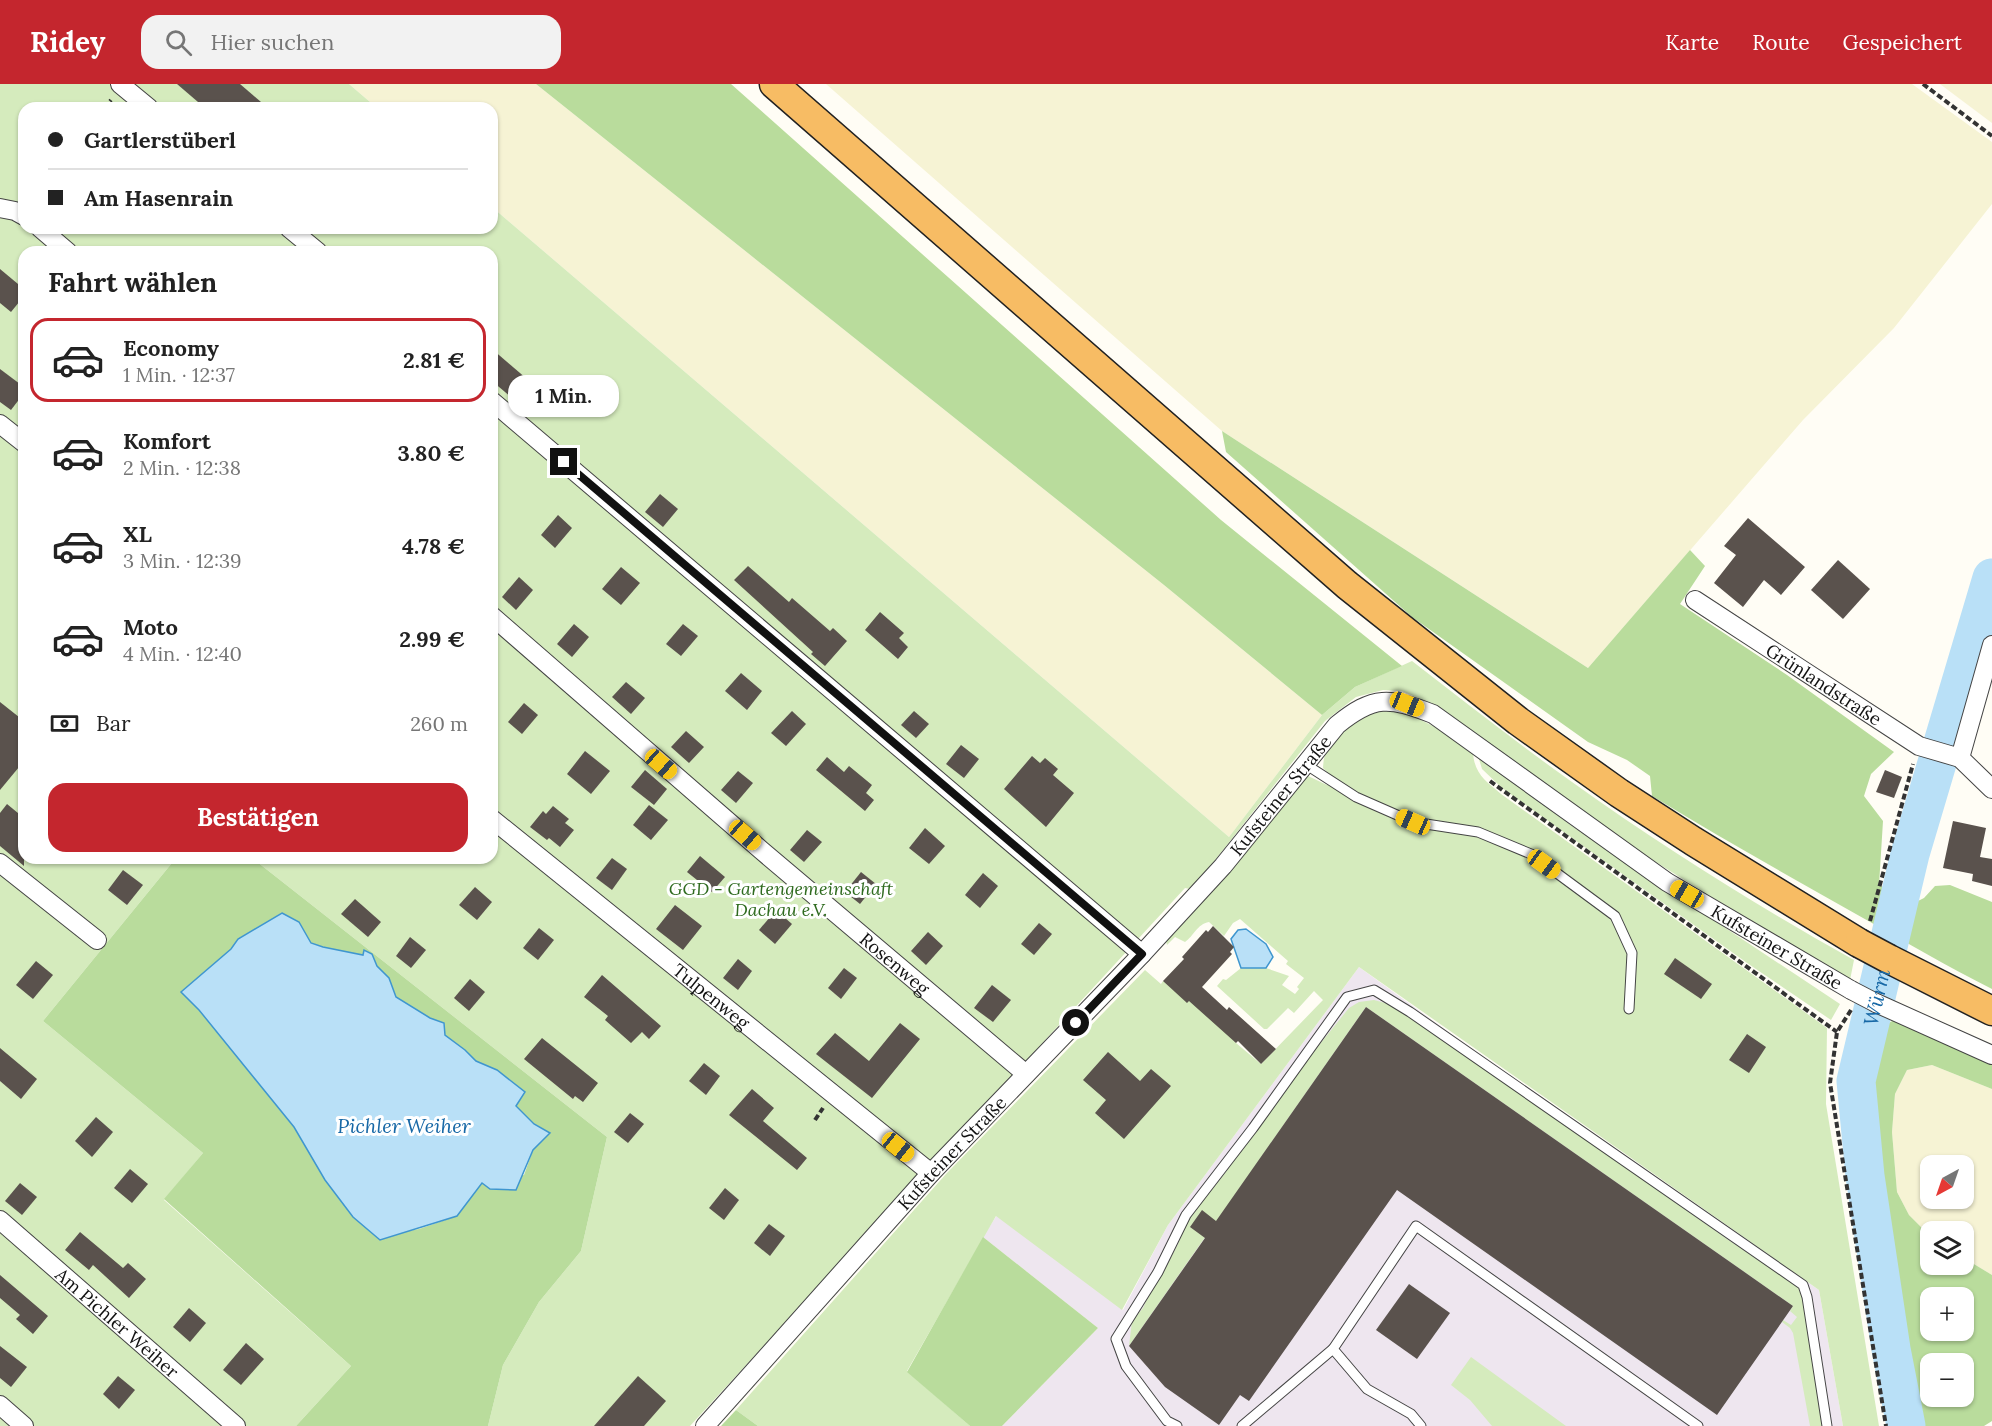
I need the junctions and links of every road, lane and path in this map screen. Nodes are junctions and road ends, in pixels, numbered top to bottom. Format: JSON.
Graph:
{"nodes":[{"id":1,"x":120,"y":84,"type":"edge"},
{"id":2,"x":774,"y":84,"type":"edge"},
{"id":3,"x":1923,"y":84,"type":"edge"},
{"id":4,"x":142,"y":102,"type":"edge"},
{"id":5,"x":1992,"y":136,"type":"edge"},
{"id":6,"x":0,"y":208,"type":"edge"},
{"id":7,"x":18,"y":213,"type":"edge"},
{"id":8,"x":47,"y":234,"type":"edge"},
{"id":9,"x":296,"y":234,"type":"edge"},
{"id":10,"x":61,"y":246,"type":"edge"},
{"id":11,"x":311,"y":246,"type":"edge"},
{"id":12,"x":498,"y":406,"type":"edge"},
{"id":13,"x":0,"y":424,"type":"edge"},
{"id":14,"x":18,"y":438,"type":"edge"},
{"id":15,"x":1695,"y":600,"type":"dead end"},
{"id":16,"x":498,"y":621,"type":"edge"},
{"id":17,"x":1992,"y":645,"type":"edge"},
{"id":18,"x":1922,"y":747,"type":"junction"},
{"id":19,"x":1960,"y":758,"type":"junction"},
{"id":20,"x":1305,"y":764,"type":"junction"},
{"id":21,"x":1992,"y":789,"type":"edge"},
{"id":22,"x":498,"y":824,"type":"edge"},
{"id":23,"x":0,"y":863,"type":"edge"},
{"id":24,"x":1864,"y":932,"type":"junction"},
{"id":25,"x":97,"y":940,"type":"dead end"},
{"id":26,"x":1142,"y":954,"type":"junction"},
{"id":27,"x":1852,"y":998,"type":"junction"},
{"id":28,"x":1629,"y":1009,"type":"dead end"},
{"id":29,"x":1992,"y":1011,"type":"edge"},
{"id":30,"x":1992,"y":1056,"type":"edge"},
{"id":31,"x":1026,"y":1074,"type":"junction"},
{"id":32,"x":931,"y":1173,"type":"junction"},
{"id":33,"x":0,"y":1220,"type":"edge"},
{"id":34,"x":1333,"y":1349,"type":"junction"},
{"id":35,"x":0,"y":1405,"type":"edge"},
{"id":36,"x":24,"y":1426,"type":"edge"},
{"id":37,"x":236,"y":1426,"type":"edge"},
{"id":38,"x":705,"y":1426,"type":"edge"},
{"id":39,"x":1177,"y":1426,"type":"edge"},
{"id":40,"x":1242,"y":1426,"type":"edge"},
{"id":41,"x":1421,"y":1426,"type":"edge"},
{"id":42,"x":1698,"y":1426,"type":"edge"},
{"id":43,"x":1827,"y":1426,"type":"edge"},
{"id":44,"x":1886,"y":1426,"type":"edge"}],
"edges":[{"from":1,"to":4,"type":"street"},
{"from":2,"to":24,"type":"highway"},
{"from":3,"to":5,"type":"path"},
{"from":6,"to":7,"type":"street"},
{"from":8,"to":10,"type":"street"},
{"from":9,"to":11,"type":"street"},
{"from":12,"to":26,"type":"street"},
{"from":13,"to":14,"type":"street"},
{"from":15,"to":18,"type":"street","name":"Grünlandstraße"},
{"from":16,"to":31,"type":"street","name":"Rosenweg"},
{"from":17,"to":19,"type":"street"},
{"from":18,"to":19,"type":"street","name":"Grünlandstraße"},
{"from":18,"to":24,"type":"path"},
{"from":19,"to":21,"type":"street","name":"Grünlandstraße"},
{"from":20,"to":26,"type":"street","name":"Kufsteiner Straße"},
{"from":20,"to":27,"type":"street","name":"Kufsteiner Straße"},
{"from":20,"to":28,"type":"lane"},
{"from":22,"to":32,"type":"street","name":"Tulpenweg"},
{"from":23,"to":25,"type":"street"},
{"from":24,"to":29,"type":"highway","bridge":true},
{"from":26,"to":31,"type":"street","name":"Kufsteiner Straße"},
{"from":27,"to":30,"type":"street","name":"Kufsteiner Straße","bridge":true},
{"from":27,"to":44,"type":"path"},
{"from":31,"to":32,"type":"street","name":"Kufsteiner Straße"},
{"from":32,"to":38,"type":"street","name":"Kufsteiner Straße"},
{"from":33,"to":37,"type":"street","name":"Am Pichler Weiher"},
{"from":34,"to":40,"type":"lane"},
{"from":34,"to":41,"type":"lane"},
{"from":34,"to":42,"type":"lane"},
{"from":35,"to":36,"type":"street"},
{"from":39,"to":43,"type":"lane"}]}
